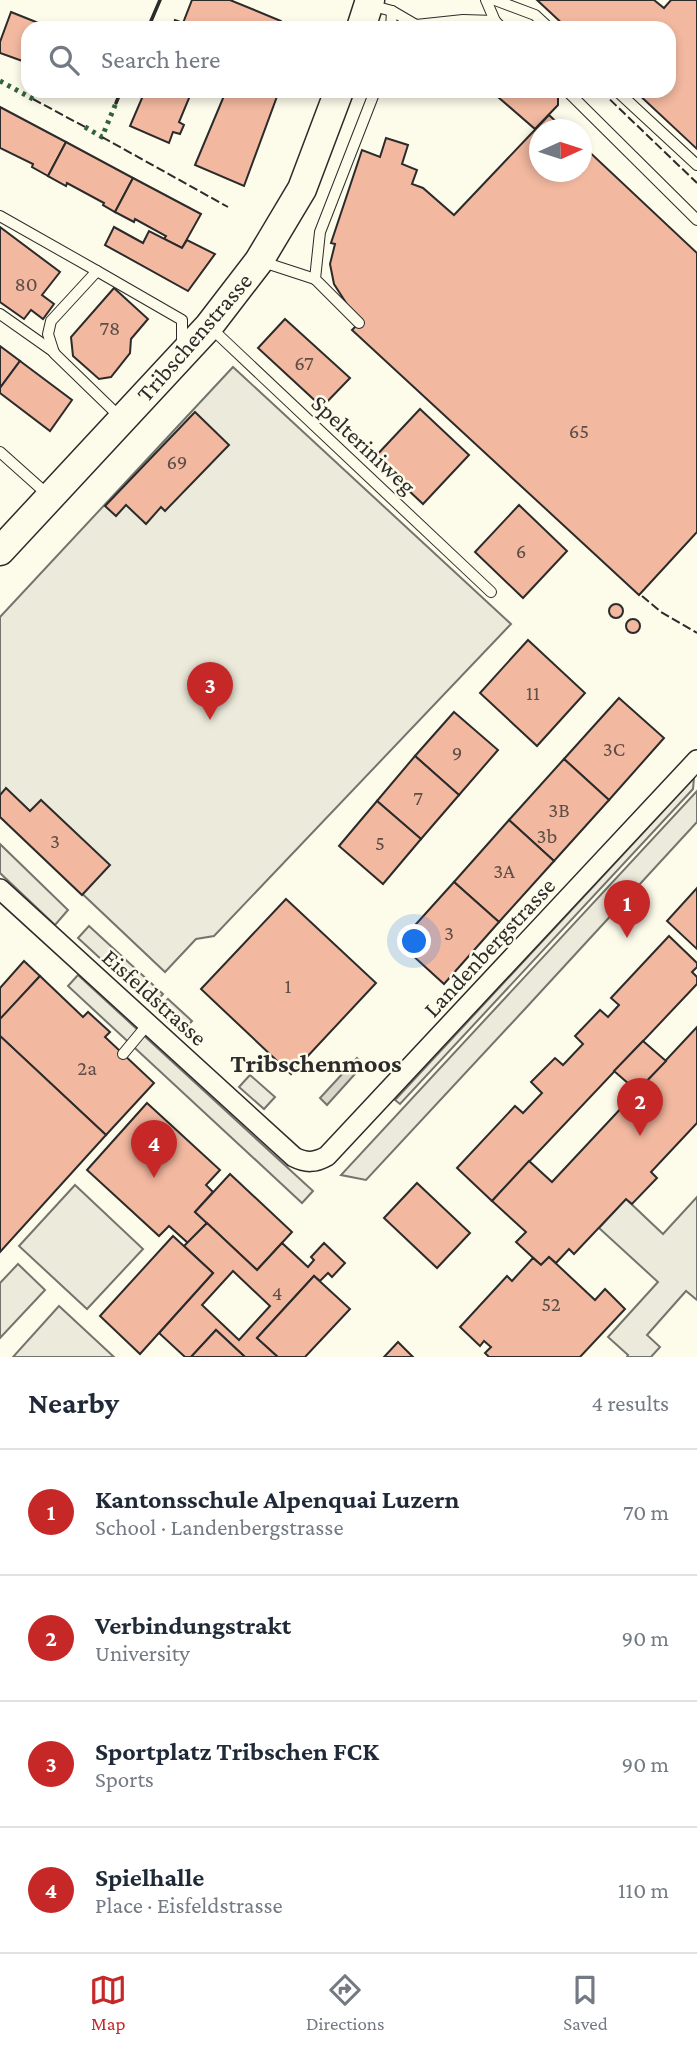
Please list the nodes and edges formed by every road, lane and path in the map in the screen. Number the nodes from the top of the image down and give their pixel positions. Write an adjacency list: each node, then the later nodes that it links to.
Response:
1 (486, 0): 6 (lane)
2 (495, 0): 7 (lane)
3 (370, 9): 4 (lane); 5 (lane)
4 (383, 21)
5 (404, 21)
6 (496, 21)
7 (541, 21)
8 (336, 98): 15 (street, Tribschenstrasse)
9 (372, 98): 17 (lane)
10 (574, 98): 14 (lane)
11 (625, 98): 12 (lane)
12 (697, 165)
13 (0, 216): 16 (lane)
14 (697, 220)
15 (260, 261): 17 (lane); 20 (street, Tribschenstrasse)
16 (97, 271): 21 (lane); 22 (lane)
17 (315, 279): 19 (lane)
18 (0, 314): 21 (lane)
19 (359, 323)
20 (209, 326): 22 (street, Tribschenstrasse); 27 (lane, Spelteriniweg)
21 (54, 353): 23 (lane)
22 (182, 356): 23 (street, Tribschenstrasse)
23 (122, 419): 25 (street, Tribschenstrasse)
24 (0, 452): 25 (lane)
25 (50, 497): 26 (street, Tribschenstrasse)
26 (0, 551)
27 (491, 592)
28 (697, 760): 32 (street, Landenbergstrasse)
29 (0, 888): 30 (street, Eisfeldstrasse)
30 (148, 1024): 31 (lane); 32 (street, Eisfeldstrasse)
31 (123, 1054)
32 (313, 1161)

